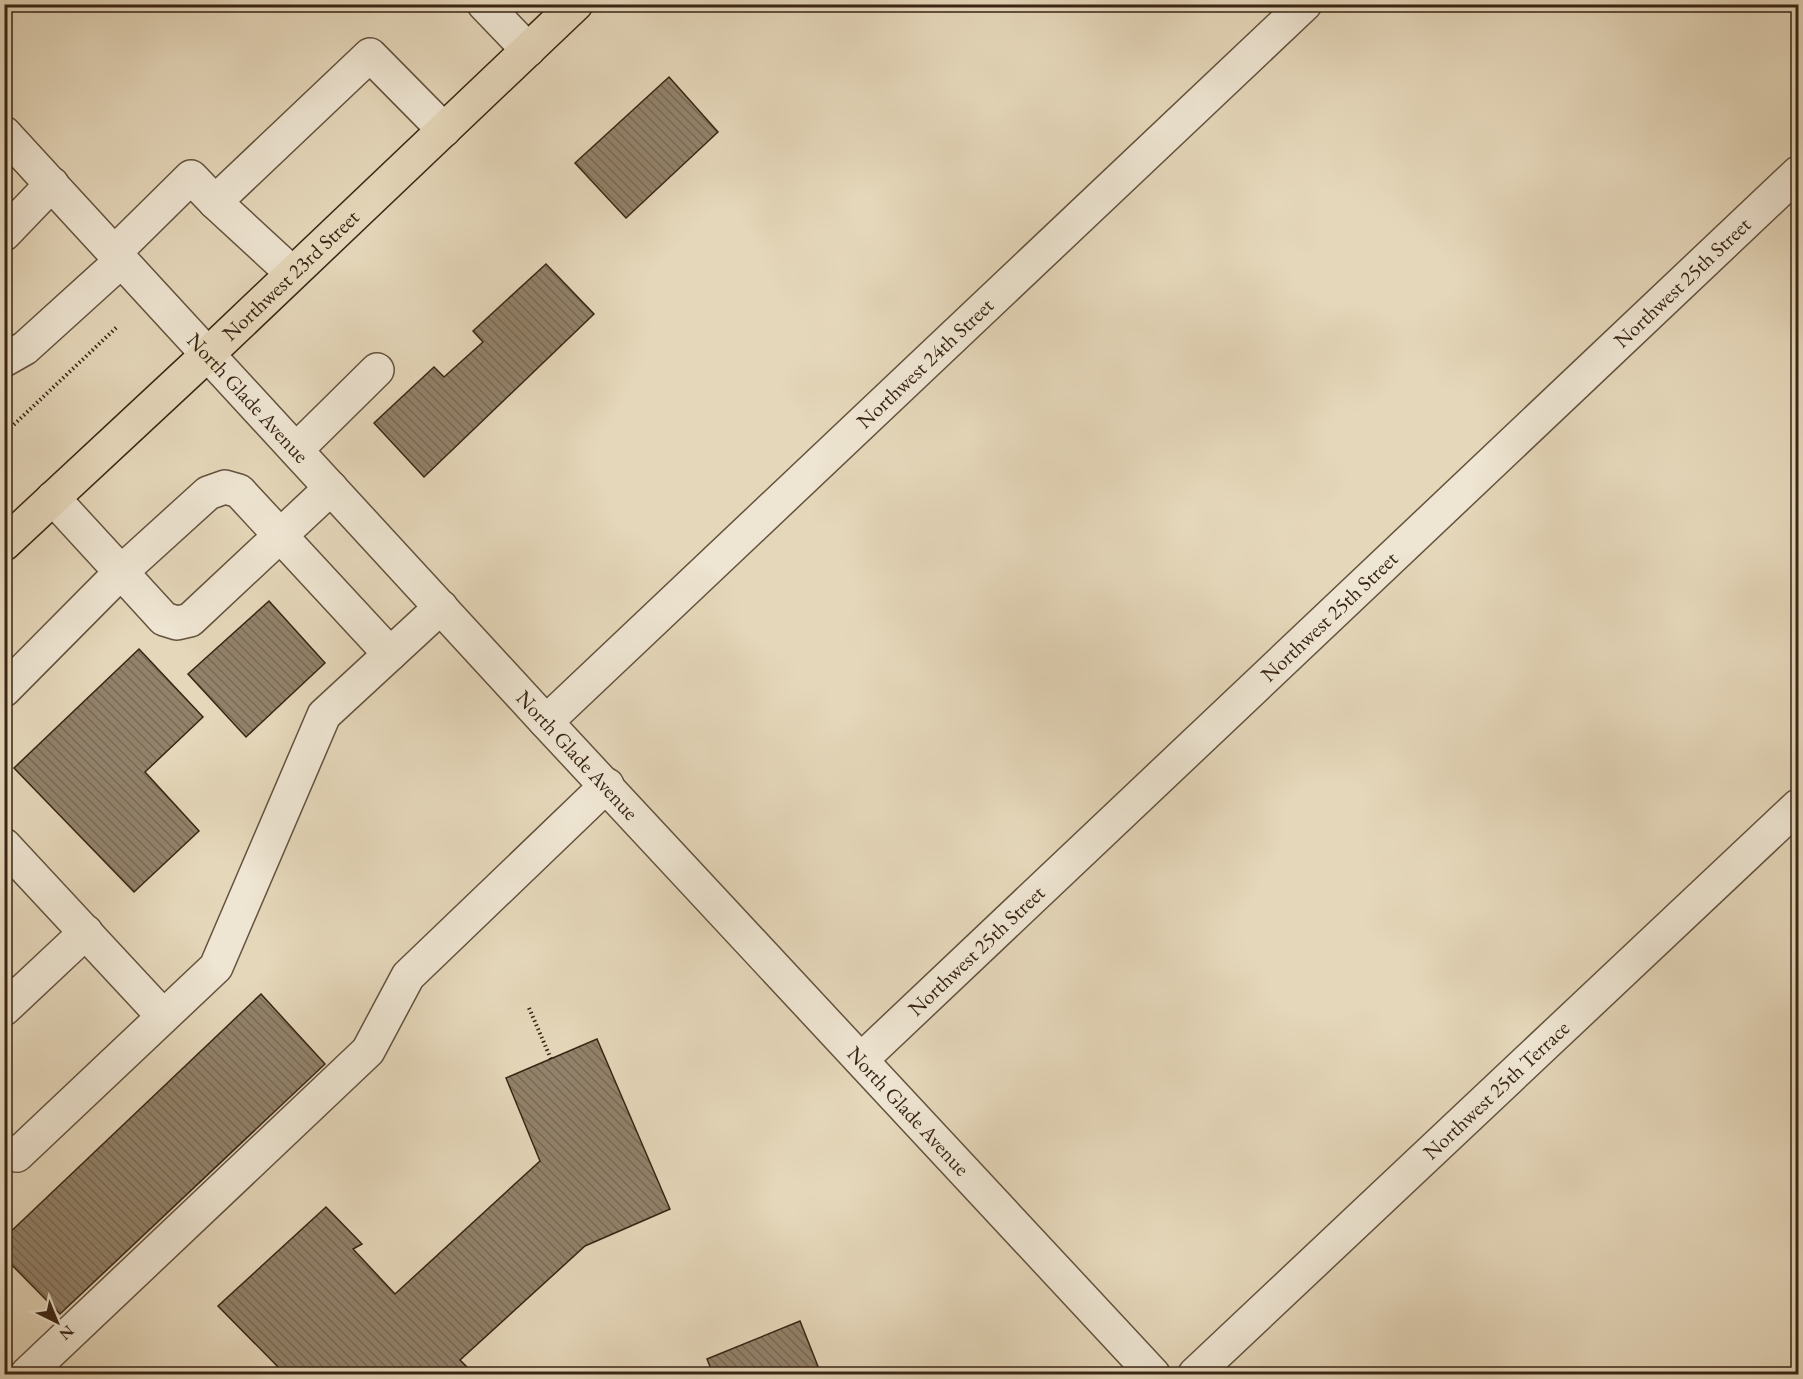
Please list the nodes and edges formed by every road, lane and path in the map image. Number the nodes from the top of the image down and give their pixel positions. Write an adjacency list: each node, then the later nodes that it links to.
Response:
1 (484, 4): 4 (street)
2 (576, 4): 4 (main road, Northwest 23rd Street)
3 (1305, 4): 27 (street, Northwest 24th Street)
4 (528, 50): 5 (main road, Northwest 23rd Street)
5 (444, 130): 9 (street); 12 (main road, Northwest 23rd Street)
6 (4, 133): 8 (street, North Glade Avenue)
7 (1798, 173): 36 (street, Northwest 25th Street)
8 (52, 184): 10 (street); 11 (street, North Glade Avenue)
9 (215, 202): 11 (street); 12 (street)
10 (4, 234)
11 (118, 257): 14 (street, North Glade Avenue); 15 (street)
12 (292, 273): 14 (main road, Northwest 23rd Street)
13 (118, 326): 17 (path)
14 (207, 355): 18 (street, North Glade Avenue); 20 (main road, Northwest 23rd Street)
15 (4, 360)
16 (377, 370): 18 (street)
17 (4, 434)
18 (296, 450): 19 (street, North Glade Avenue)
19 (331, 488): 21 (street); 24 (street, North Glade Avenue)
20 (52, 498): 22 (main road, Northwest 23rd Street); 23 (street)
21 (279, 535): 23 (street); 23 (street); 25 (street)
22 (4, 544)
23 (121, 572): 26 (street)
24 (441, 607): 25 (street); 27 (street, North Glade Avenue)
25 (390, 654): 34 (street)
26 (4, 690)
27 (546, 722): 28 (street, North Glade Avenue)
28 (607, 786): 36 (street, North Glade Avenue); 38 (street)
29 (1798, 806): 40 (street, Northwest 25th Terrace)
30 (8, 856): 31 (street)
31 (86, 932): 33 (street); 34 (street)
32 (529, 1008): 35 (path)
33 (4, 1010)
34 (163, 1016): 37 (street)
35 (550, 1059)
36 (861, 1060): 39 (street, North Glade Avenue)
37 (4, 1150)
38 (27, 1374)
39 (1153, 1374)
40 (1196, 1374)

